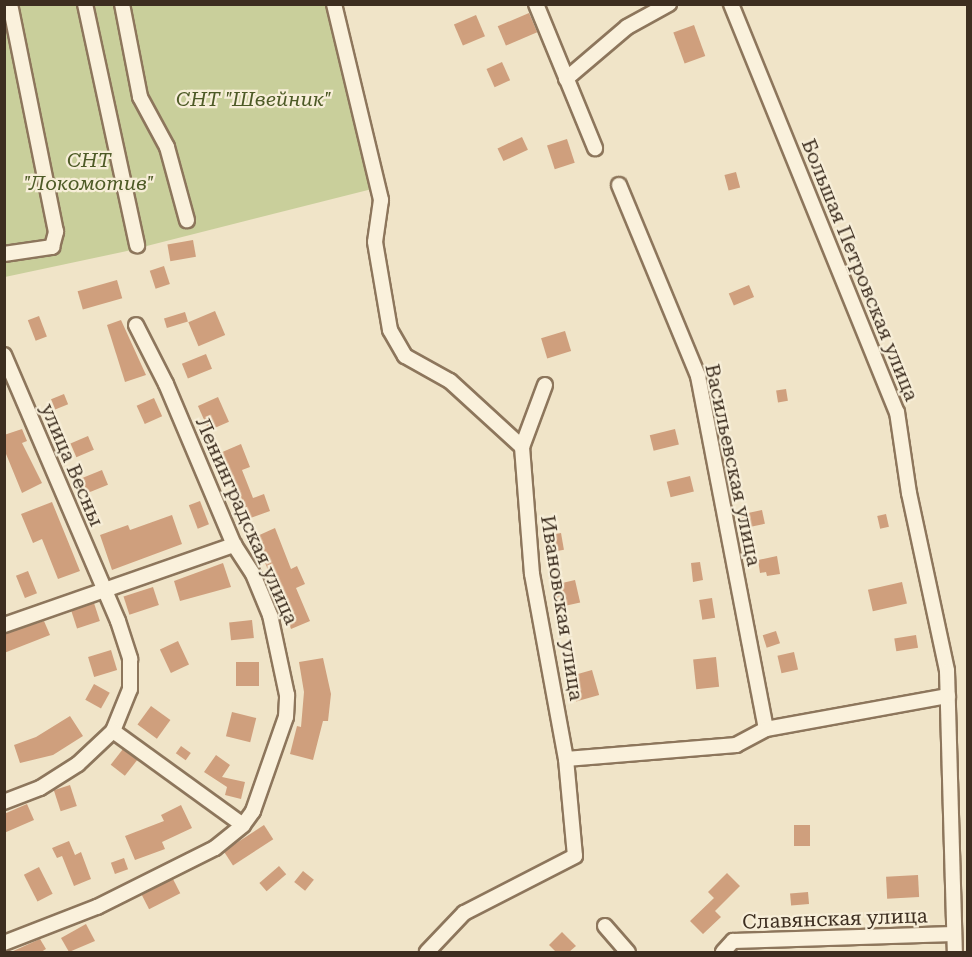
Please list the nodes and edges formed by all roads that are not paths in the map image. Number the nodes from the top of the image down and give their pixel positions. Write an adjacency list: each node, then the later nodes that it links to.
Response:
1 (10, 4): 13 (street)
2 (85, 4): 12 (street)
3 (122, 4): 11 (street)
4 (334, 4): 17 (street)
5 (536, 4): 8 (street)
6 (669, 4): 8 (street)
7 (731, 4): 21 (street, Большая Петровская улица)
8 (566, 80): 9 (street)
9 (595, 148)
10 (618, 185): 22 (street, Васильевская улица)
11 (187, 220)
12 (137, 245)
13 (4, 254)
14 (136, 325): 18 (street, Ленинградская улица)
15 (4, 355): 19 (street, улица Весны)
16 (545, 385): 17 (street)
17 (522, 447): 24 (street, Ивановская улица)
18 (234, 545): 19 (street); 26 (street, Ленинградская улица)
19 (103, 591): 20 (street); 23 (street, улица Весны)
20 (4, 625)
21 (948, 696): 22 (street); 28 (street, Большая Петровская улица)
22 (766, 729): 24 (street)
23 (114, 731): 25 (street); 26 (street)
24 (566, 759): 30 (street, Ивановская улица)
25 (4, 802)
26 (243, 825): 29 (street, Ленинградская улица)
27 (605, 926): 31 (street)
28 (954, 934): 32 (street, Славянская улица); 33 (street, Большая Петровская улица)
29 (4, 943)
30 (427, 952)
31 (628, 952)
32 (723, 952)
33 (955, 952)

